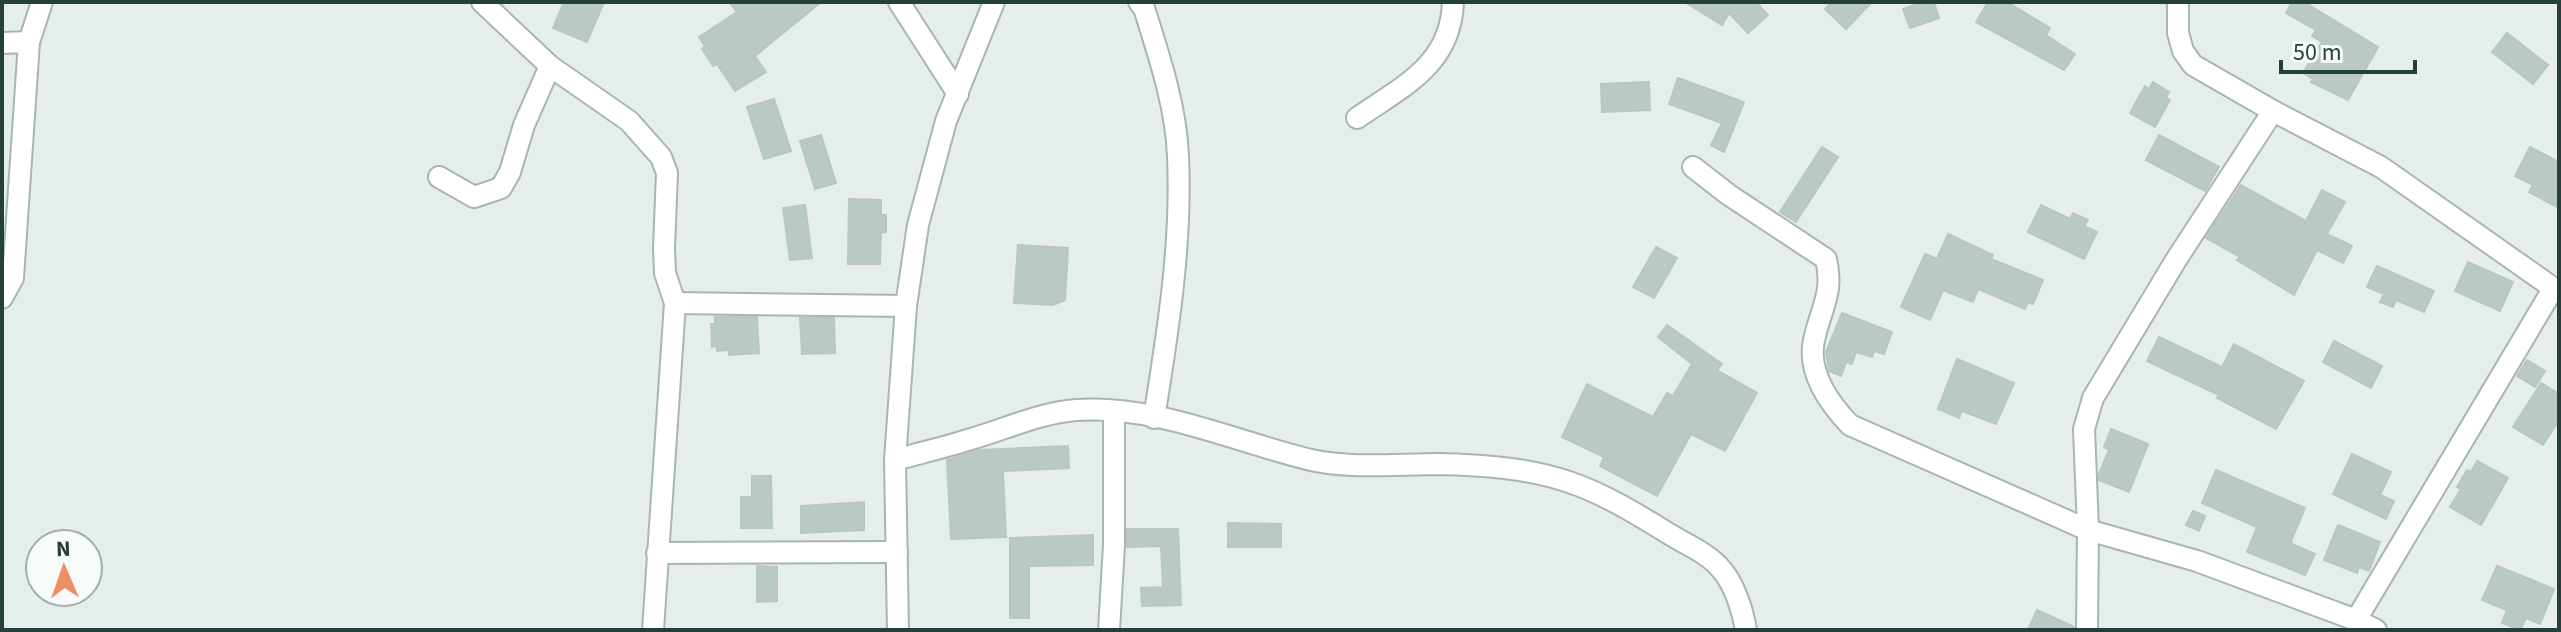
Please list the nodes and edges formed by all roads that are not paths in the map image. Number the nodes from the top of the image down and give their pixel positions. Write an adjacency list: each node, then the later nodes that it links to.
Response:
1 (42, 2): 8 (street)
2 (482, 2): 10 (street)
3 (899, 2): 11 (street)
4 (994, 2): 11 (street)
5 (1139, 2): 20 (street)
6 (1453, 2): 13 (street)
7 (2178, 2): 12 (street)
8 (29, 42): 9 (street); 16 (street)
9 (2, 43)
10 (550, 66): 15 (street); 17 (street)
11 (958, 94): 18 (street)
12 (2273, 111): 22 (street); 25 (street)
13 (1357, 118)
14 (1693, 167): 22 (street)
15 (439, 177)
16 (2, 298)
17 (675, 303): 18 (street); 24 (street)
18 (906, 306): 21 (street)
19 (1114, 411): 20 (street); 21 (street); 28 (street)
20 (1154, 418): 29 (street)
21 (895, 460): 23 (street)
22 (2088, 530): 25 (street); 30 (street)
23 (897, 552): 24 (street); 27 (street)
24 (657, 553): 26 (street)
25 (2356, 620): 31 (street)
26 (653, 630)
27 (898, 630)
28 (1109, 630)
29 (1746, 630)
30 (2087, 630)
31 (2376, 630)

